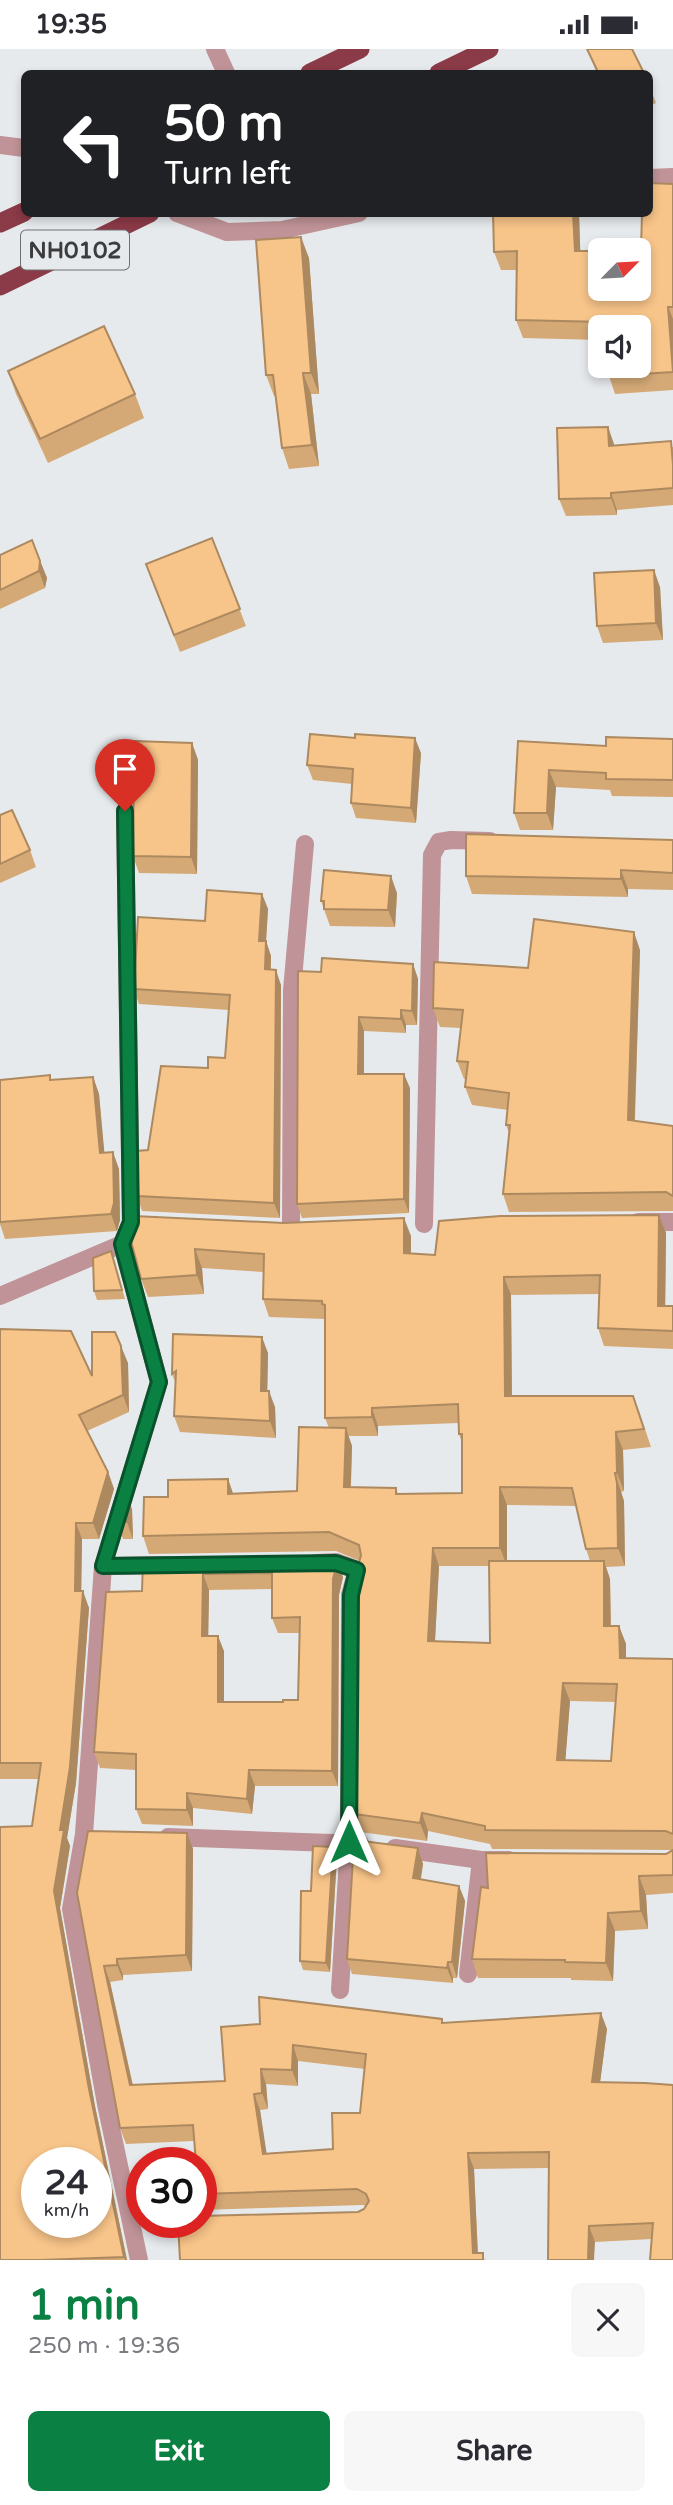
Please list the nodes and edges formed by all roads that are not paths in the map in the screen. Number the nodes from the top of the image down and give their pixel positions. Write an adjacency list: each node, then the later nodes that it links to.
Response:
1 (215, 49): 4 (street)
2 (360, 49): 5 (highway)
3 (489, 49): 6 (highway)
4 (225, 70)
5 (316, 70)
6 (445, 70)
7 (0, 145): 8 (street)
8 (21, 148)
9 (673, 177): 10 (street)
10 (653, 179)
11 (21, 213): 15 (highway, NH0102)
12 (142, 217): 16 (highway, NH0102)
13 (188, 217): 14 (street)
14 (341, 217)
15 (0, 223)
16 (0, 286)
17 (125, 811): 24 (street)
18 (506, 841): 22 (street)
19 (305, 844): 23 (street)
20 (618, 1222): 21 (street)
21 (673, 1222)
22 (425, 1224)
23 (291, 1229)
24 (122, 1244): 25 (street); 28 (street)
25 (0, 1296)
26 (295, 1563): 30 (street)
27 (185, 1565): 28 (street)
28 (103, 1566): 35 (street)
29 (153, 1836): 30 (street)
30 (349, 1842): 31 (street); 34 (street)
31 (481, 1860): 32 (street); 33 (street)
32 (522, 1860)
33 (468, 1974)
34 (340, 1990)
35 (126, 2181)
36 (138, 2238): 37 (street)
37 (139, 2260)

